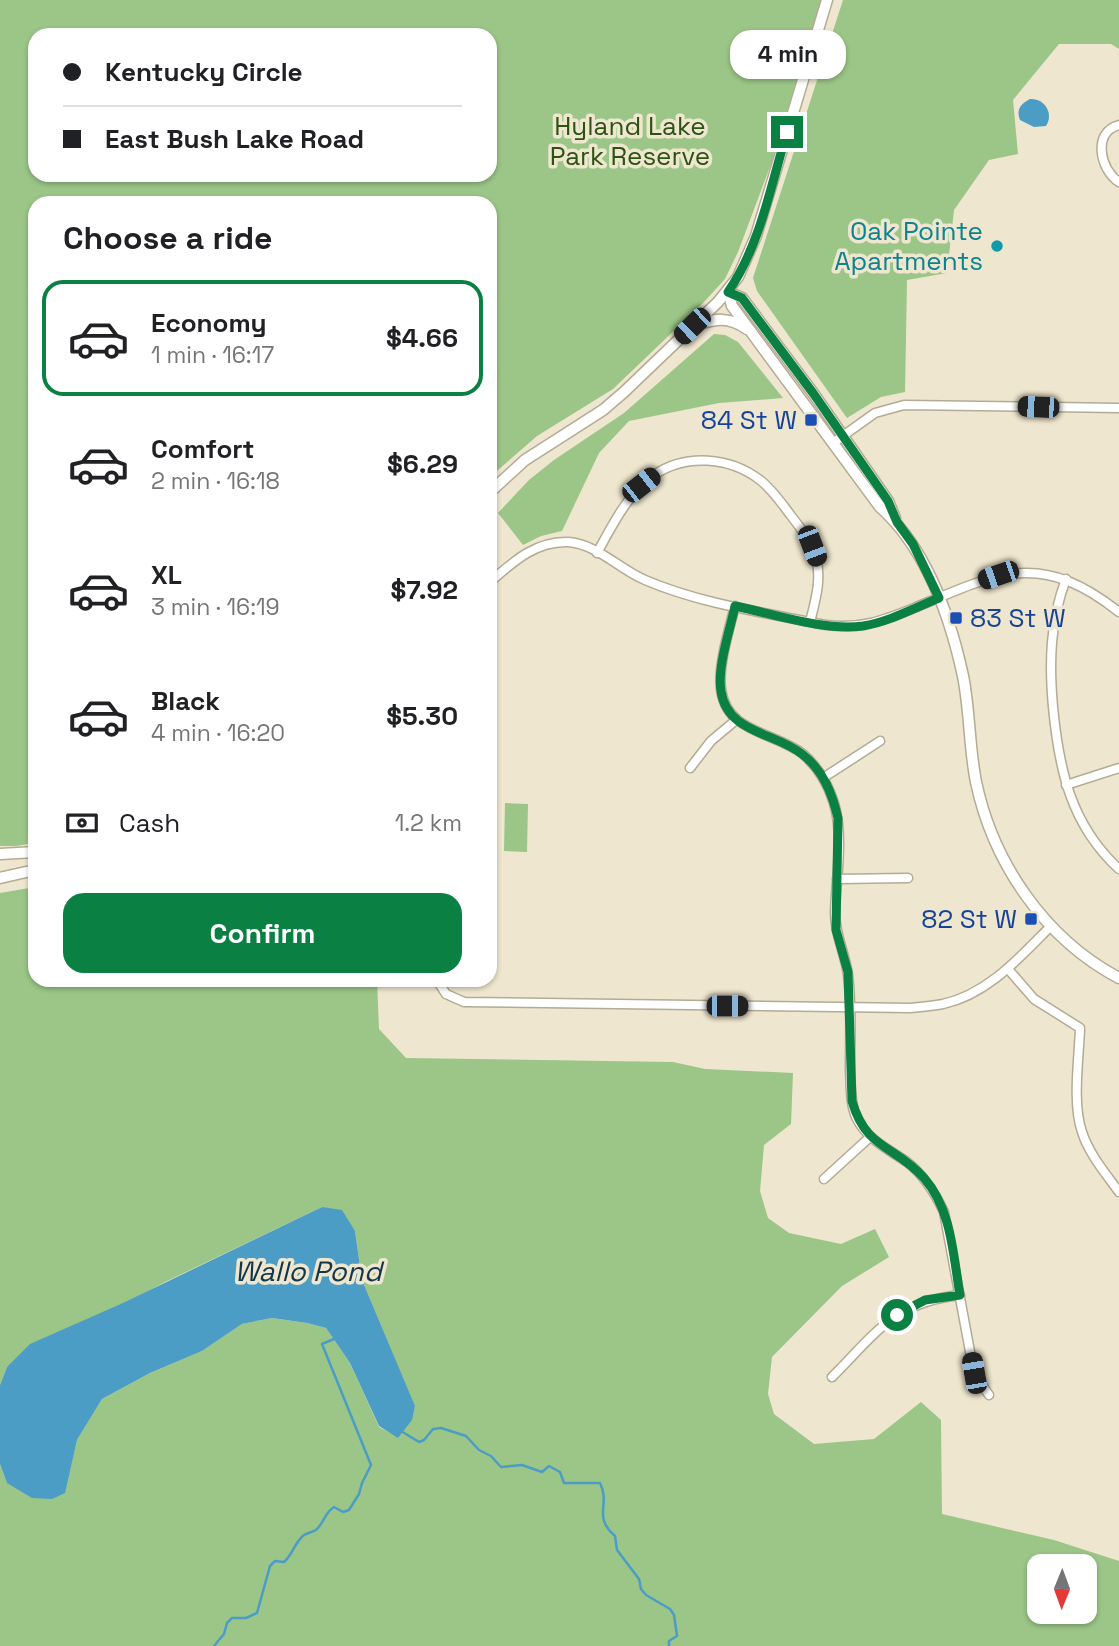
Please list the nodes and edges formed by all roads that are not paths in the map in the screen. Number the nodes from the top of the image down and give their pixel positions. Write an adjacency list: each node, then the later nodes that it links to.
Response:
1 (827, 0): 4 (street)
2 (1119, 125): 3 (street)
3 (1119, 182)
4 (728, 292): 5 (street); 6 (street); 8 (street)
5 (692, 326): 6 (street); 10 (street)
6 (751, 332): 9 (street)
7 (1119, 408): 8 (street)
8 (843, 435): 9 (street); 11 (street)
9 (833, 443): 11 (street)
10 (497, 486)
11 (897, 522): 15 (street)
12 (597, 553): 13 (street); 16 (street); 18 (street)
13 (497, 576)
14 (1066, 579): 15 (street); 17 (street); 24 (street)
15 (939, 598): 18 (street); 32 (street)
16 (735, 606): 18 (street); 19 (street)
17 (1119, 612)
18 (810, 622)
19 (736, 720): 21 (street); 23 (street)
20 (880, 741): 23 (street)
21 (690, 768)
22 (1119, 768): 24 (street)
23 (824, 778): 31 (street)
24 (1066, 785): 27 (street)
25 (28, 852): 26 (street)
26 (0, 854)
27 (1119, 869)
28 (28, 872): 29 (street)
29 (0, 878)
30 (908, 878): 31 (street)
31 (837, 879): 36 (street)
32 (1051, 926): 33 (street); 34 (street)
33 (1008, 969): 36 (street); 39 (street)
34 (1119, 978)
35 (441, 987): 36 (street)
36 (849, 1008): 37 (street)
37 (870, 1137): 38 (street); 40 (street)
38 (824, 1180)
39 (1119, 1192)
40 (960, 1295): 41 (street); 42 (street)
41 (832, 1377)
42 (989, 1395)

